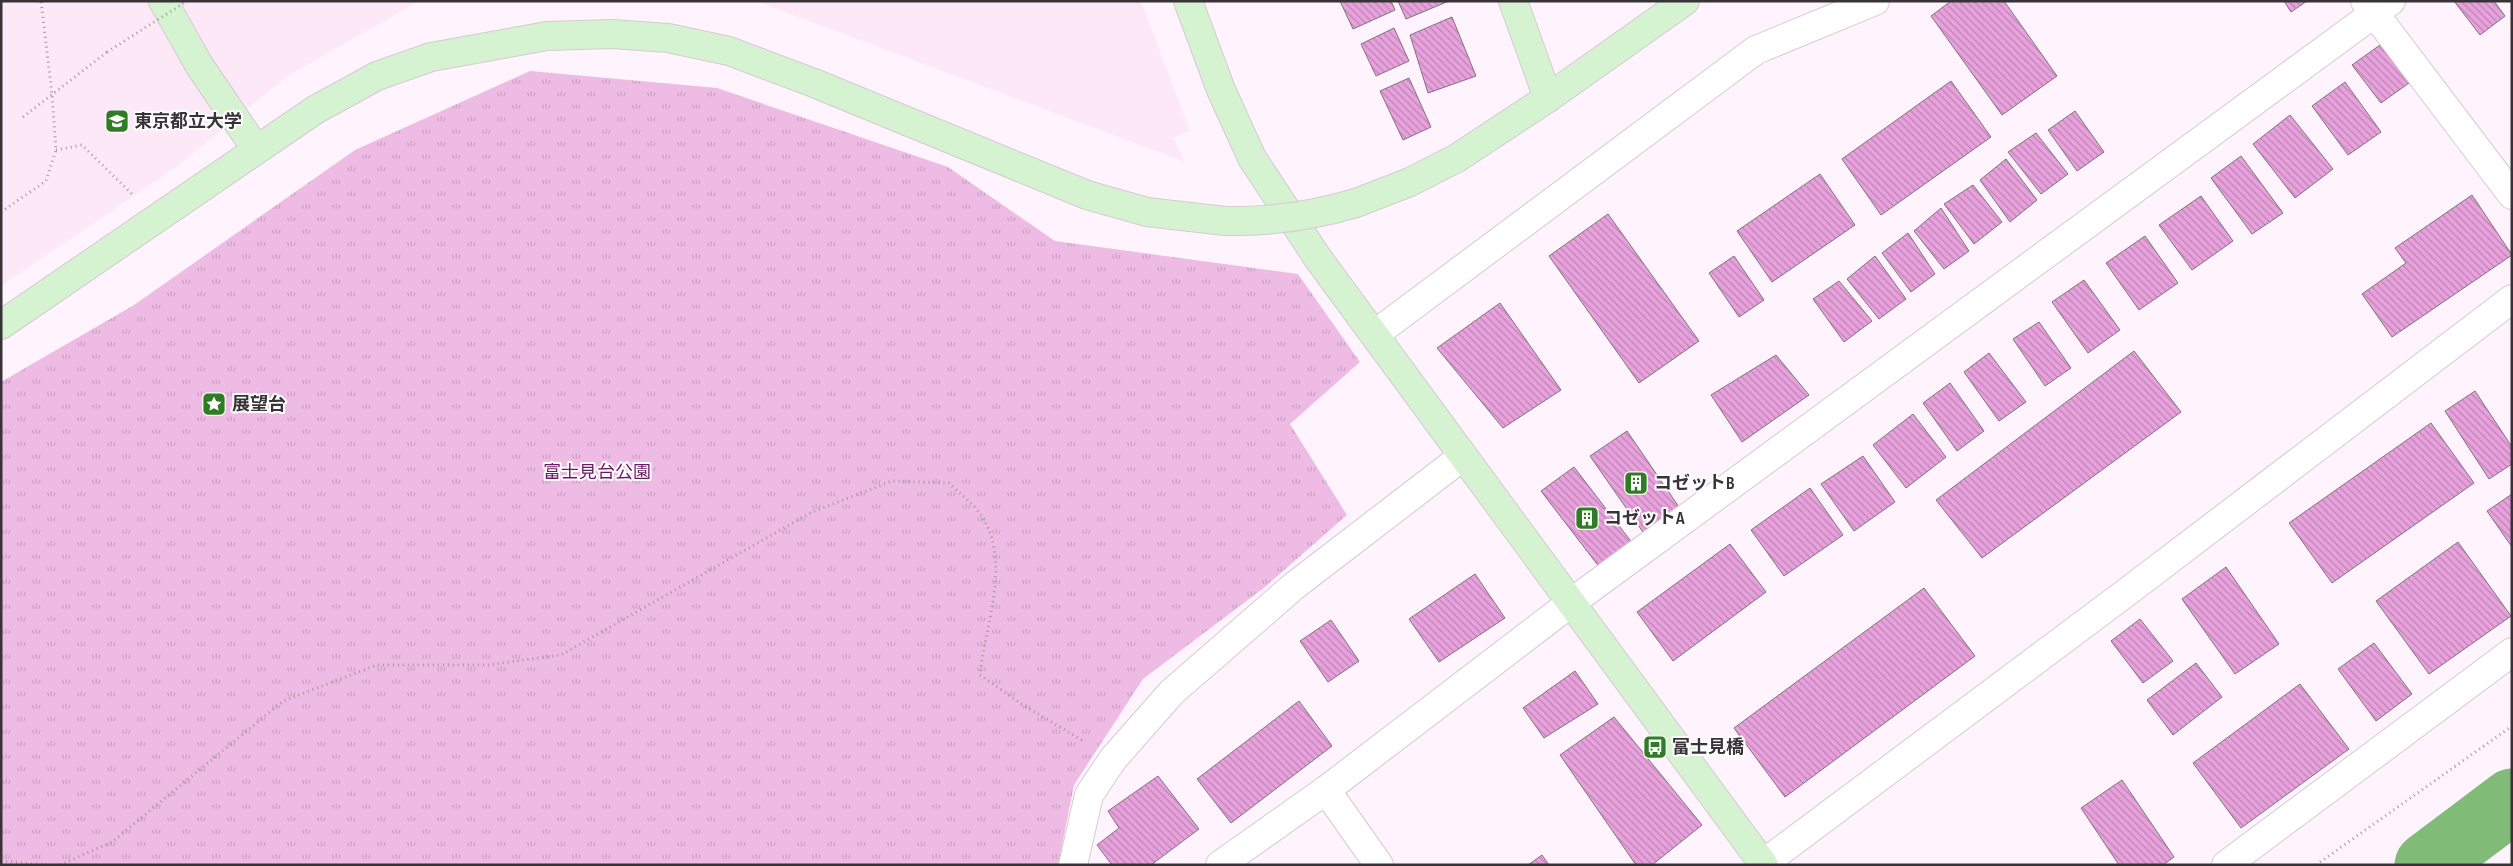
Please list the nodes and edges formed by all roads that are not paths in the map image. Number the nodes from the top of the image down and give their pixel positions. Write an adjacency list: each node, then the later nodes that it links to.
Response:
1 (163, 1): 8 (street)
2 (1188, 1): 12 (street)
3 (1513, 1): 7 (street)
4 (1685, 1): 7 (street)
5 (1875, 1): 12 (street)
6 (2376, 5): 9 (street); 14 (street)
7 (1548, 98): 8 (street, bridge)
8 (256, 149): 11 (street)
9 (2512, 195)
10 (2512, 300): 17 (street)
11 (1, 325)
12 (1375, 334): 13 (street)
13 (1462, 456): 14 (street); 18 (street)
14 (1572, 602): 16 (street); 17 (street)
15 (2512, 652): 21 (street)
16 (1326, 790): 19 (street); 20 (street)
17 (1764, 864)
18 (1073, 865)
19 (1220, 865)
20 (1379, 865)
21 (2226, 865)

